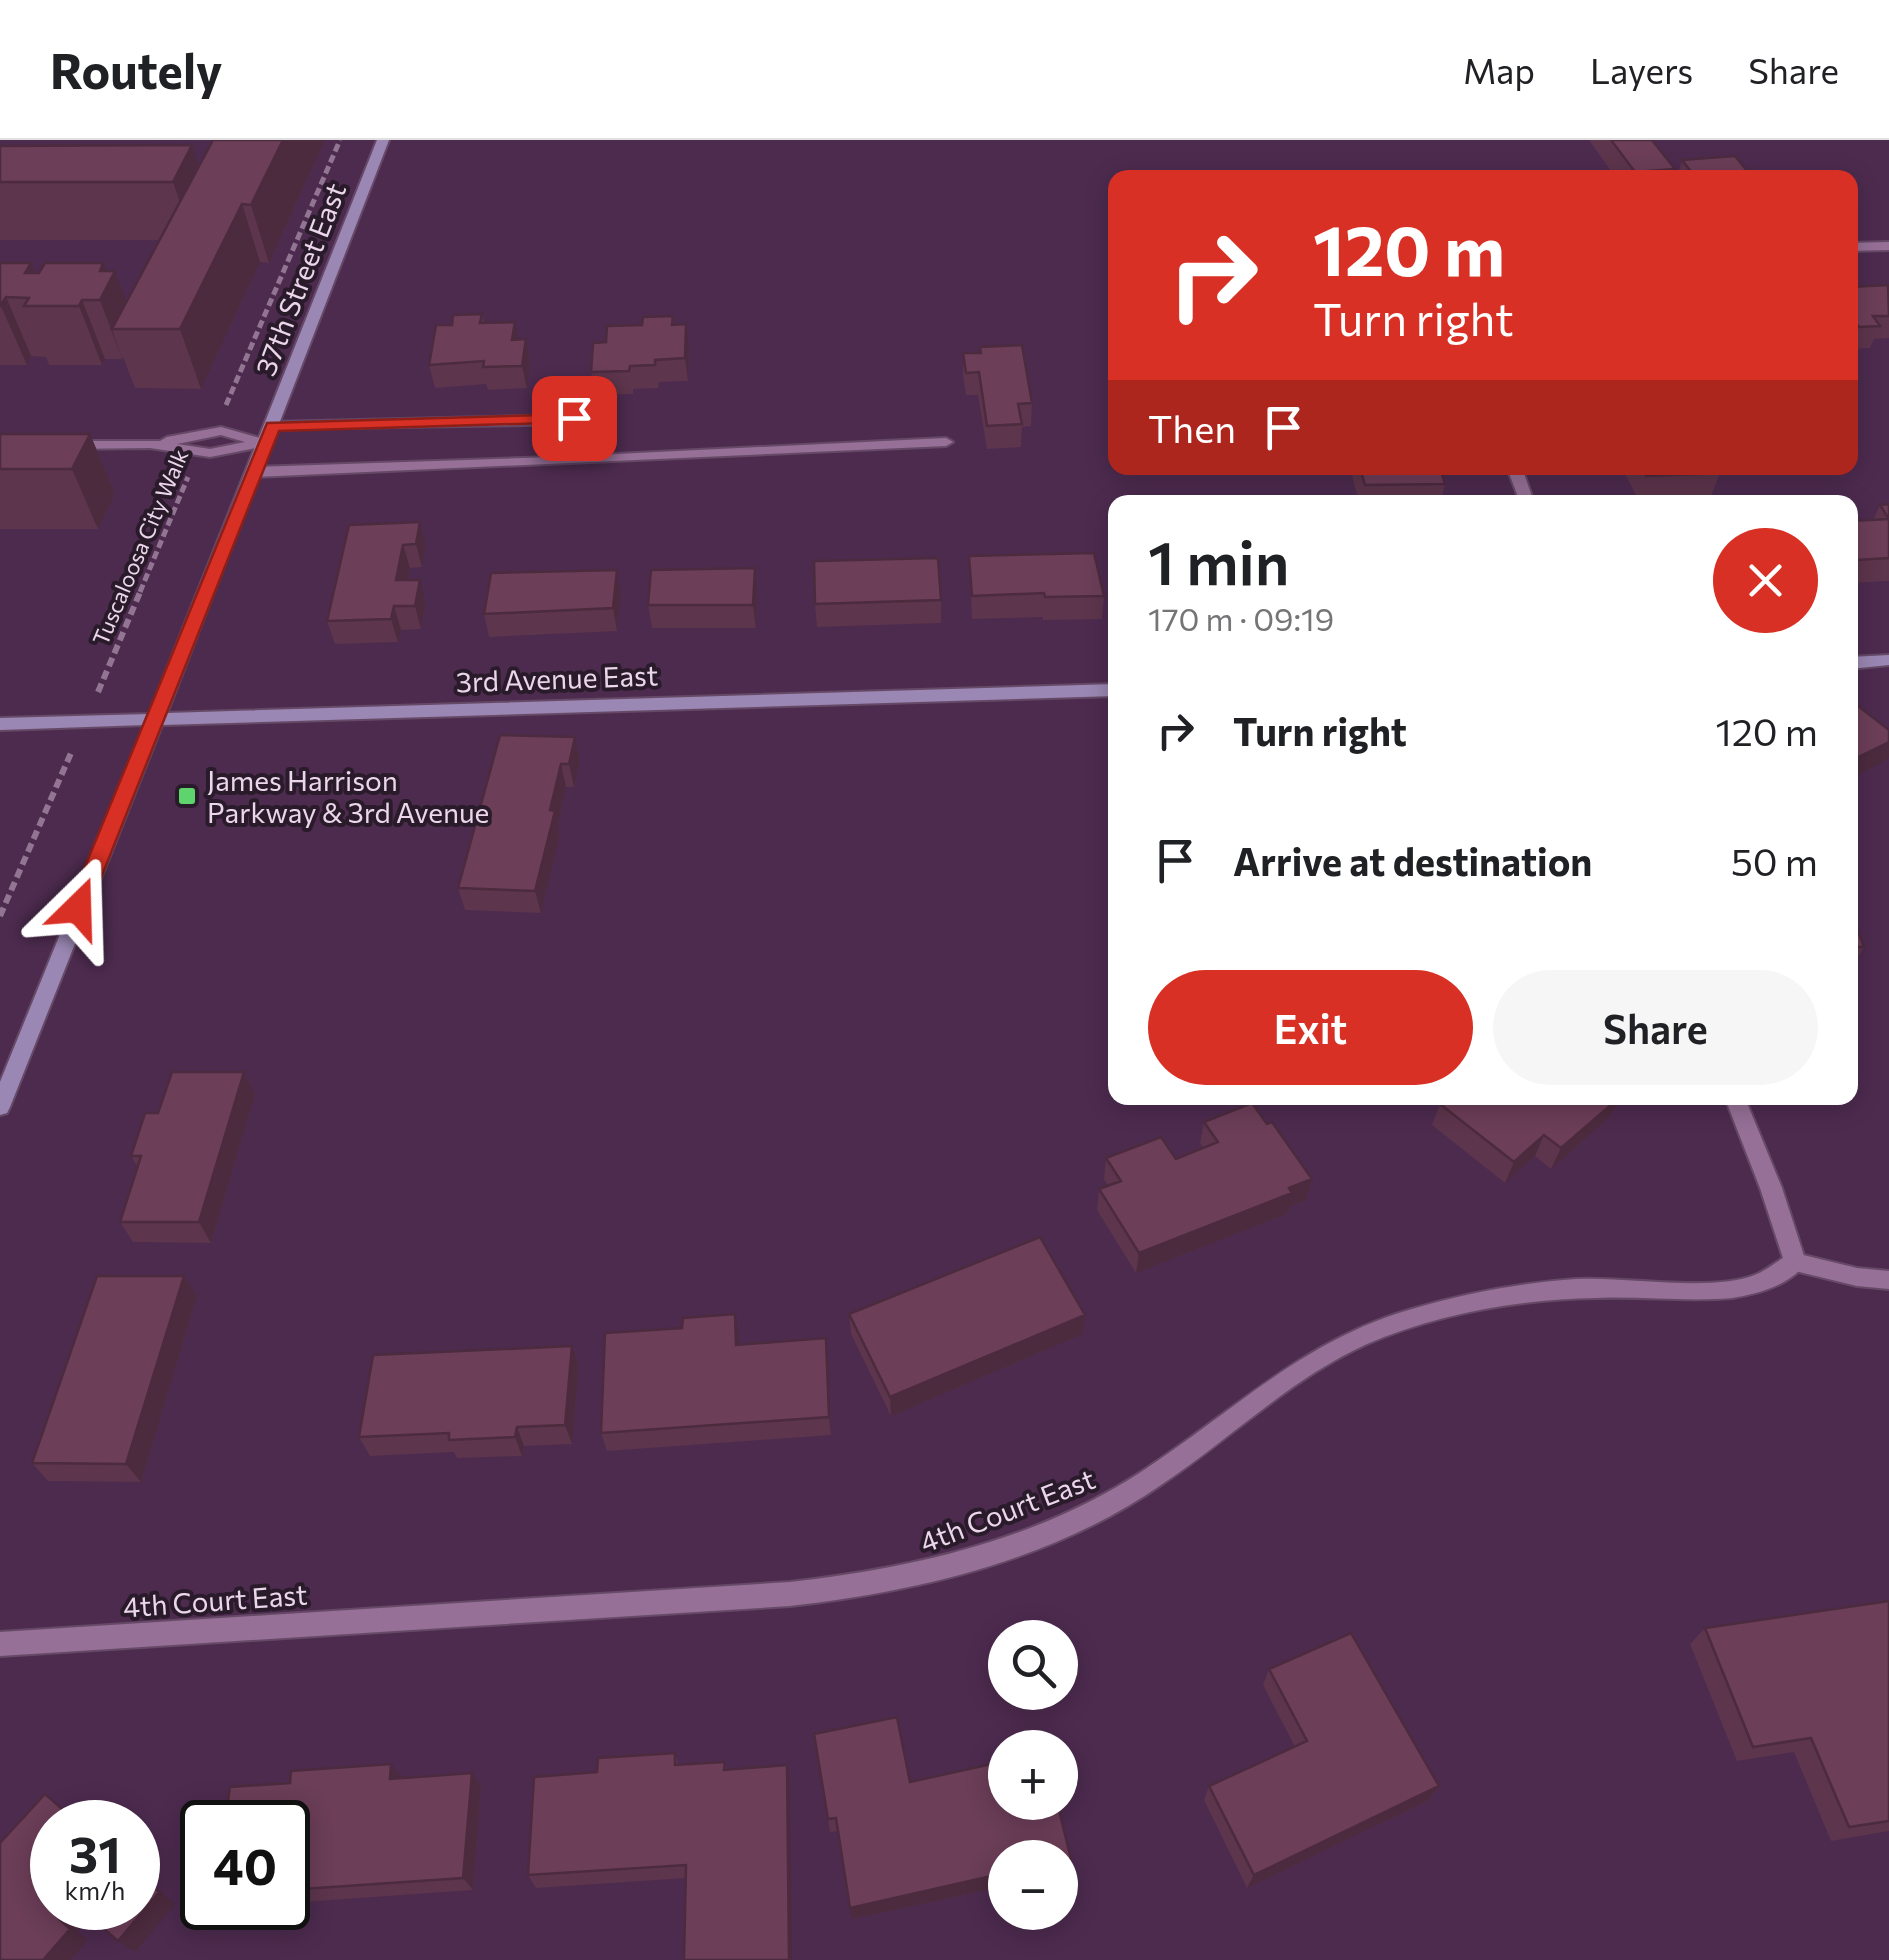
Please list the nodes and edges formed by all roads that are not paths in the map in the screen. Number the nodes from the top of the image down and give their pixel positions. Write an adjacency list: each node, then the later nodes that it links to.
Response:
1 (383, 140): 4 (street, 37th Street East)
2 (1889, 246): 3 (street)
3 (1858, 247)
4 (270, 434): 6 (street); 6 (street); 8 (street); 9 (street, 37th Street East)
5 (946, 442): 8 (street)
6 (150, 444): 7 (street)
7 (56, 446)
8 (586, 460): 9 (street)
9 (254, 472): 13 (street, 37th Street East)
10 (1889, 660): 11 (street)
11 (1858, 662)
12 (1108, 690): 13 (street, 3rd Avenue East)
13 (154, 716): 14 (street, 3rd Avenue East); 16 (street, 37th Street East)
14 (0, 724)
15 (1739, 1105): 17 (street)
16 (0, 1106)
17 (1795, 1262): 18 (street); 19 (street, 4th Court East)
18 (1889, 1280)
19 (0, 1644)

